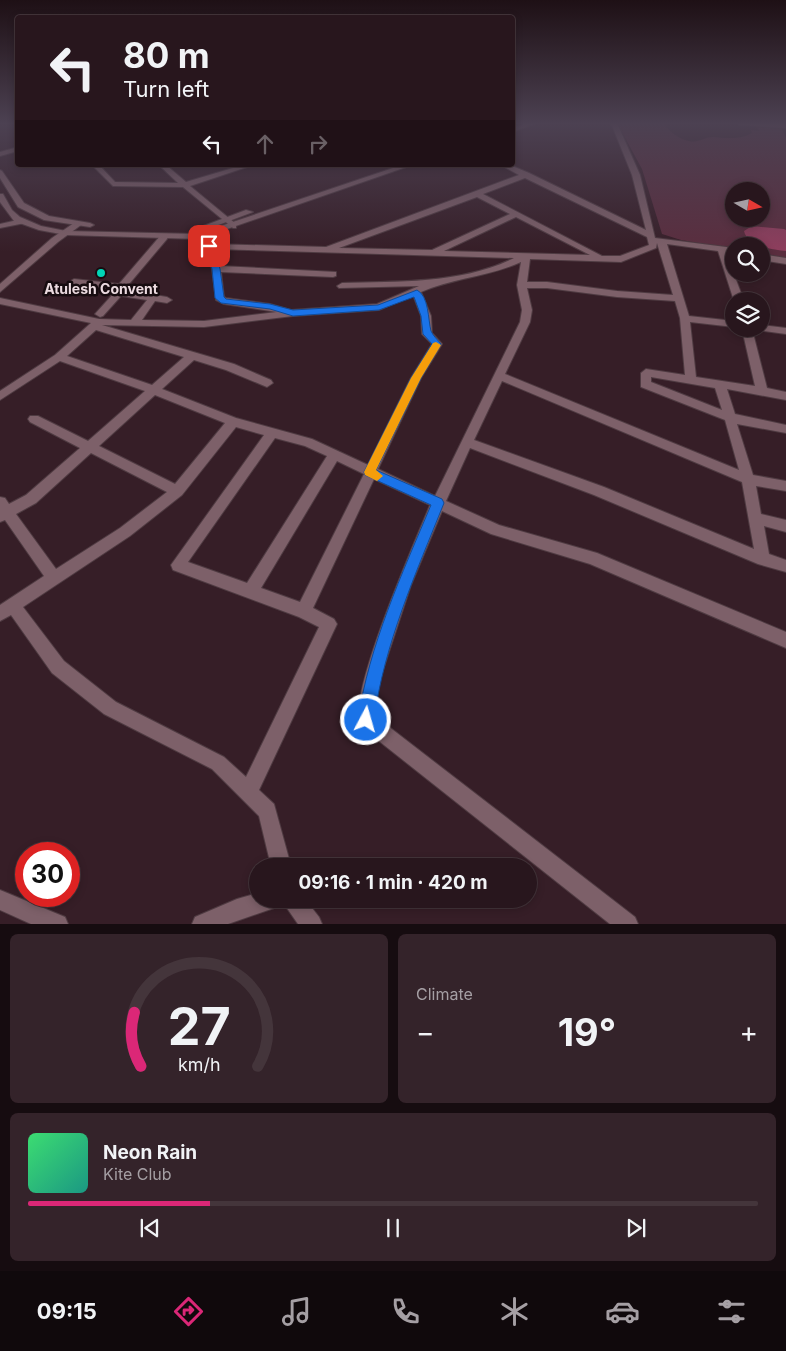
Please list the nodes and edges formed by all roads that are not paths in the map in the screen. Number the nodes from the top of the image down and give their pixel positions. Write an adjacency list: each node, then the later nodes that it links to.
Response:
1 (632, 166): 22 (street)
2 (97, 167): 10 (street)
3 (164, 167): 10 (street)
4 (234, 167): 10 (street)
5 (385, 167): 14 (street)
6 (403, 167): 18 (street)
7 (508, 167): 9 (street)
8 (0, 172): 16 (street)
9 (526, 175): 11 (street); 22 (street)
10 (185, 185): 14 (street)
11 (477, 194): 13 (street); 26 (street)
12 (0, 196): 15 (street)
13 (516, 214): 28 (street); 31 (street)
14 (227, 219): 18 (street); 20 (street)
15 (22, 221): 17 (street); 19 (street)
16 (77, 225): 19 (street); 20 (street)
17 (0, 226)
18 (233, 226): 20 (street)
19 (66, 233): 21 (street); 39 (street)
20 (197, 234): 21 (street); 24 (street)
21 (164, 236): 40 (street)
22 (651, 238): 23 (street); 31 (street)
23 (662, 242): 25 (street); 44 (street)
24 (209, 246): 26 (street); 33 (street)
25 (721, 249): 27 (street); 41 (street)
26 (324, 250): 28 (street)
27 (725, 250)
28 (431, 253): 29 (street)
29 (526, 256): 31 (street); 36 (street); 37 (street)
30 (770, 258): 32 (street)
31 (602, 259)
32 (785, 262)
33 (216, 269): 34 (street); 47 (street)
34 (333, 274)
35 (74, 282): 40 (street)
36 (434, 283): 38 (street); 42 (street)
37 (522, 284): 44 (street); 57 (street)
38 (342, 286)
39 (0, 289)
40 (120, 290): 43 (street); 49 (street)
41 (735, 292)
42 (417, 293): 47 (street); 73 (street)
43 (152, 298): 45 (street); 50 (street)
44 (680, 298): 48 (street)
45 (167, 300)
46 (0, 302): 49 (street)
47 (293, 313): 50 (street)
48 (686, 318): 51 (street); 58 (street)
49 (98, 321): 50 (street); 55 (street); 56 (street)
50 (134, 323)
51 (725, 323)
52 (770, 329): 53 (street)
53 (786, 332)
54 (750, 337): 62 (street)
55 (192, 356): 59 (street); 61 (street)
56 (59, 357): 61 (street); 63 (street)
57 (499, 376): 70 (street); 74 (street)
58 (691, 380): 60 (street); 65 (street)
59 (267, 383)
60 (720, 385): 62 (street); 65 (street)
61 (155, 390): 67 (street); 71 (street)
62 (762, 392): 64 (street)
63 (0, 396)
64 (786, 396)
65 (731, 418): 68 (street); 74 (street)
66 (34, 420): 71 (street)
67 (233, 422): 69 (street); 76 (street)
68 (786, 429)
69 (272, 433): 72 (street); 84 (street)
70 (467, 442): 77 (street); 81 (street)
71 (88, 448): 76 (street); 78 (street)
72 (335, 454): 73 (street); 84 (street)
73 (369, 472): 77 (street); 86 (street)
74 (748, 480): 75 (street); 79 (street)
75 (786, 486)
76 (177, 491): 83 (street)
77 (438, 503): 87 (street); 96 (street)
78 (3, 510): 83 (street)
79 (755, 518): 80 (street); 81 (street)
80 (786, 526)
81 (763, 559): 82 (street)
82 (786, 566)
83 (54, 578): 85 (street)
84 (250, 592): 86 (street)
85 (6, 609): 88 (street)
86 (304, 611): 88 (street)
87 (786, 640)
88 (248, 792): 89 (street)
89 (279, 858)
90 (0, 900): 93 (street)
91 (249, 906): 94 (street)
92 (299, 908): 95 (street)
93 (58, 924)
94 (202, 924)
95 (312, 924)
96 (628, 924)

